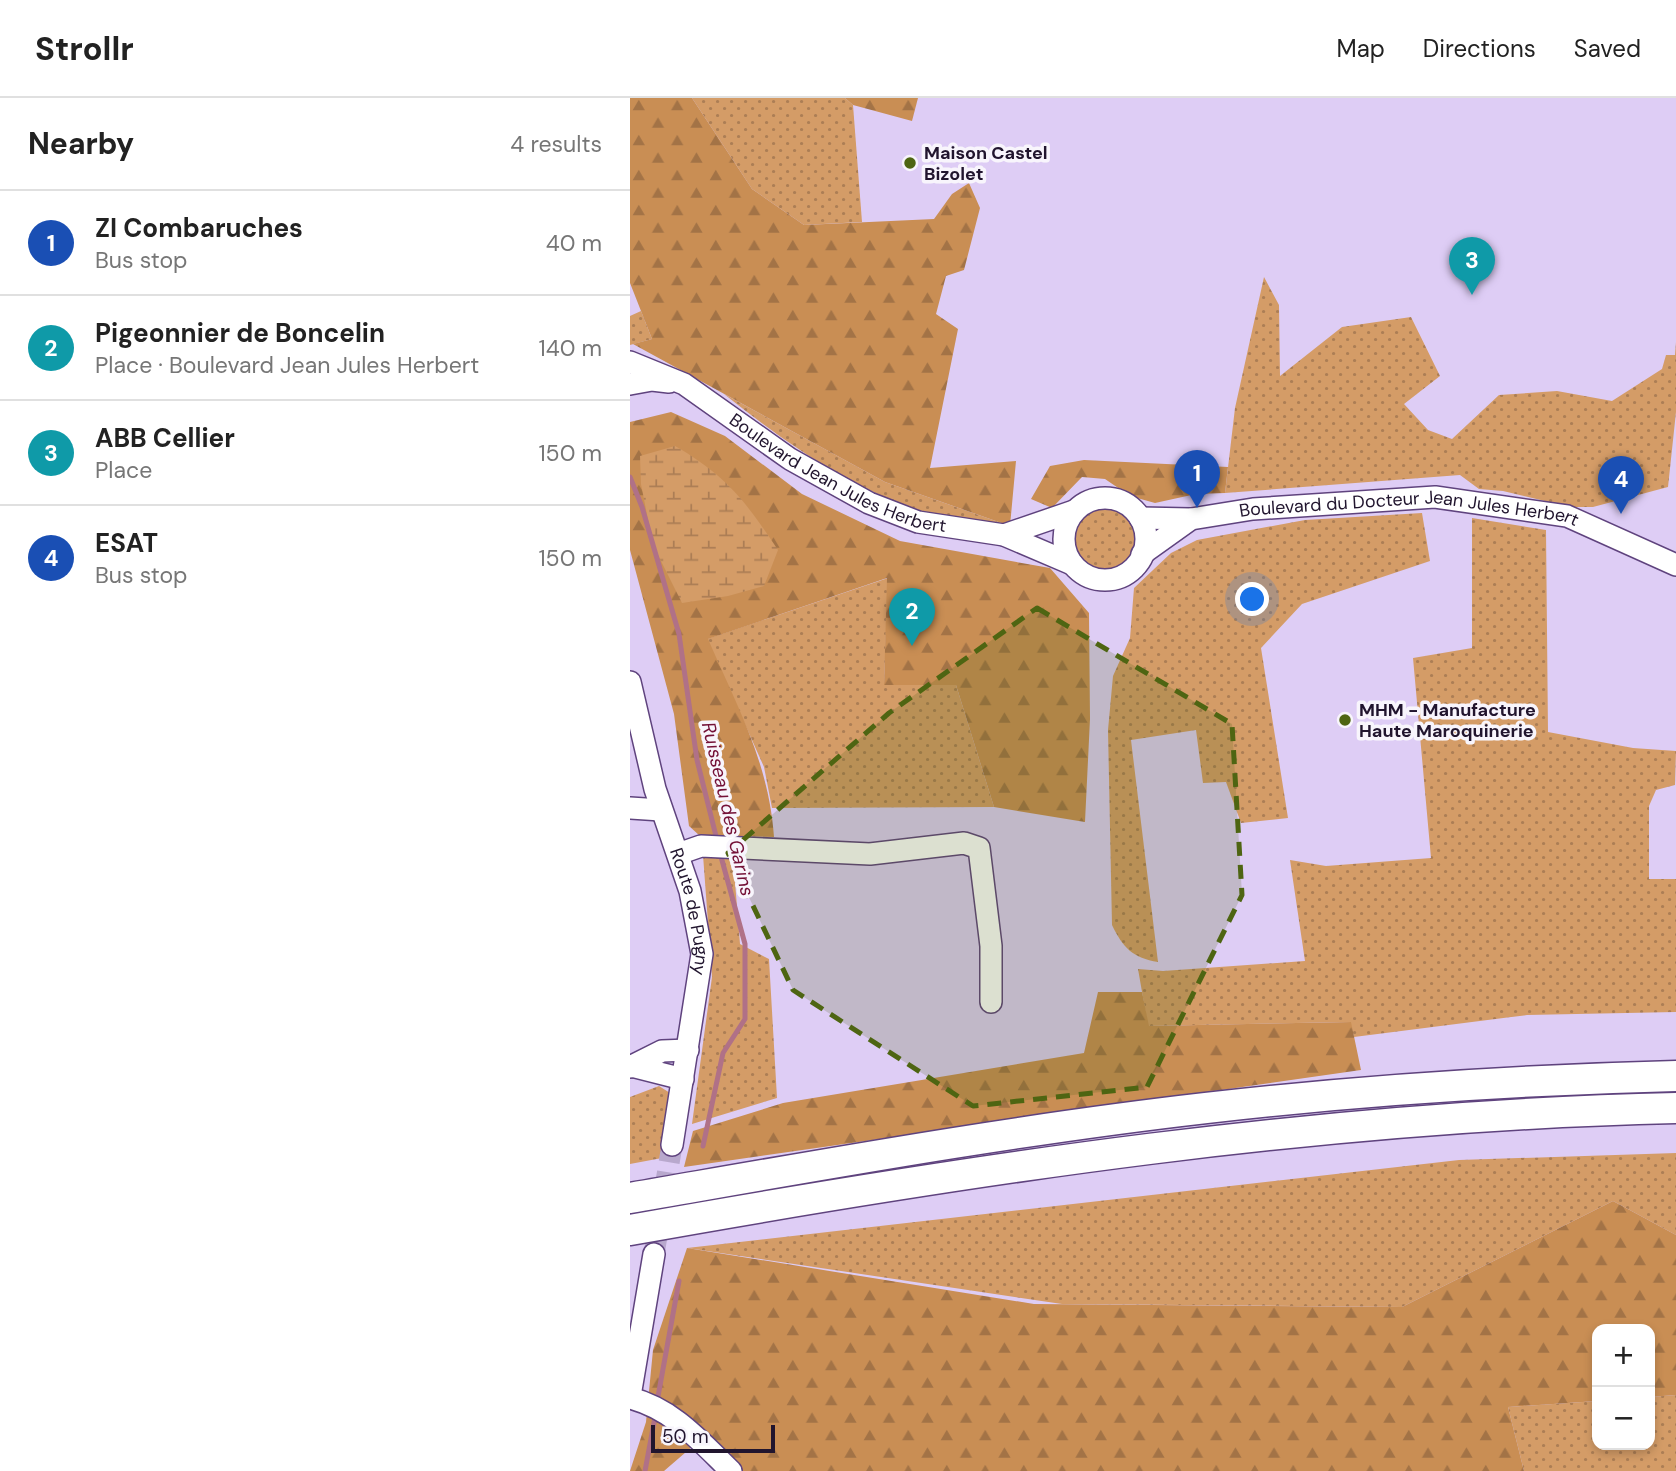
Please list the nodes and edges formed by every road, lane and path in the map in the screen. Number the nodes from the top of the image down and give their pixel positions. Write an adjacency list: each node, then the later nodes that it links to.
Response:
1 (630, 362): 3 (street, Boulevard Jean Jules Herbert)
2 (630, 384): 3 (street, Boulevard Jean Jules Herbert)
3 (684, 384): 7 (street, Boulevard Jean Jules Herbert)
4 (1074, 511): 5 (street); 7 (street, Boulevard Jean Jules Herbert); 9 (street)
5 (1140, 518): 6 (street); 8 (street)
6 (1191, 519): 8 (street, Boulevard du Docteur Jean Jules Herbert); 10 (street, Boulevard du Docteur Jean Jules Herbert)
7 (1004, 535): 9 (street, Boulevard Jean Jules Herbert)
8 (1143, 554): 9 (street)
9 (1072, 564)
10 (1676, 565)
11 (630, 682): 13 (street, Route de Pugny)
12 (630, 808): 13 (street)
13 (661, 810): 14 (street, Route de Pugny)
14 (678, 854): 15 (street); 16 (street, Route de Pugny)
15 (990, 1002)
16 (688, 1050): 17 (street); 19 (street, Route de Pugny)
17 (630, 1067): 19 (street)
18 (1676, 1076): 22 (highway)
19 (683, 1079): 21 (street, Route de Pugny)
20 (1676, 1108): 23 (highway)
21 (671, 1145)
22 (630, 1198)
23 (630, 1230)
24 (654, 1254): 25 (street)
25 (644, 1402): 26 (street)
26 (731, 1471)

